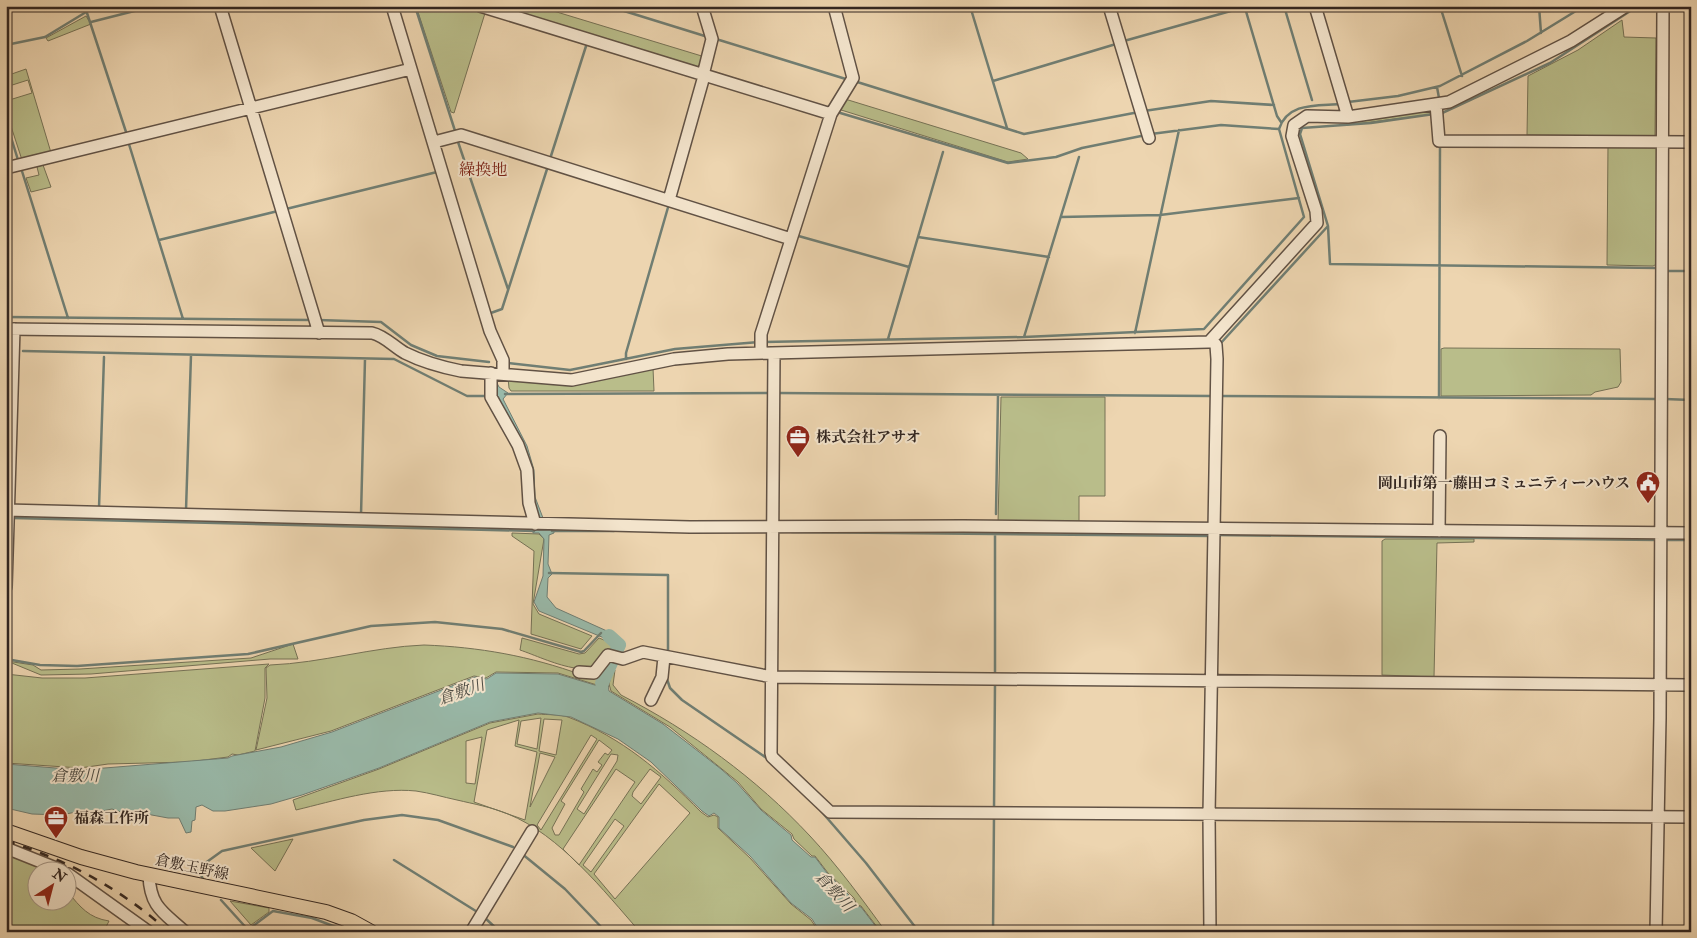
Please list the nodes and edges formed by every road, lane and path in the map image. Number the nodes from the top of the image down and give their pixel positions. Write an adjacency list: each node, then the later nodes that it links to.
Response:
1 (220, 6): 12 (street)
2 (392, 6): 10 (street)
3 (480, 6): 11 (street)
4 (702, 6): 11 (street)
5 (834, 6): 14 (street)
6 (1108, 6): 16 (street)
7 (1315, 6): 15 (street)
8 (1626, 6): 13 (street)
9 (1663, 6): 17 (street)
10 (408, 70): 12 (street); 18 (street)
11 (704, 74): 14 (street); 21 (street)
12 (250, 111): 20 (street); 23 (street)
13 (1437, 111): 15 (street); 17 (street)
14 (830, 112): 22 (street)
15 (1348, 117): 25 (street)
16 (1149, 136)
17 (1661, 140): 19 (street); 37 (street)
18 (433, 141): 21 (street); 28 (street)
19 (1691, 142)
20 (6, 168)
21 (670, 199): 22 (street)
22 (790, 236): 26 (street)
23 (318, 324): 24 (street); 29 (street)
24 (10, 329): 31 (street)
25 (1213, 341): 27 (street); 35 (street)
26 (760, 345): 27 (street); 28 (street)
27 (774, 353): 33 (street)
28 (503, 366): 29 (street)
29 (491, 373): 32 (street)
30 (1440, 436): 34 (street)
31 (8, 514): 32 (street); 38 (street)
32 (539, 524): 33 (street)
33 (772, 530): 35 (street); 41 (street)
34 (1439, 531): 35 (street); 37 (street)
35 (1213, 534): 42 (street)
36 (1691, 534): 37 (street)
37 (1660, 538): 43 (street)
38 (6, 587)
39 (666, 657): 40 (street); 41 (street); 45 (street)
40 (580, 672)
41 (772, 677): 42 (street); 46 (street)
42 (1212, 679): 43 (street); 46 (street)
43 (1659, 682): 44 (street); 47 (street)
44 (1691, 685)
45 (651, 700)
46 (1213, 815): 47 (street); 59 (street)
47 (1654, 817): 48 (street); 60 (street)
48 (1691, 818)
49 (6, 831): 53 (main road, 倉敷玉野線)
50 (532, 831): 58 (street)
51 (6, 848): 52 (street)
52 (36, 860)
53 (149, 875): 56 (street); 57 (main road, 倉敷玉野線)
54 (78, 881): 55 (street)
55 (149, 932)
56 (185, 932)
57 (371, 932)
58 (471, 932)
59 (1210, 932)
60 (1656, 932)

